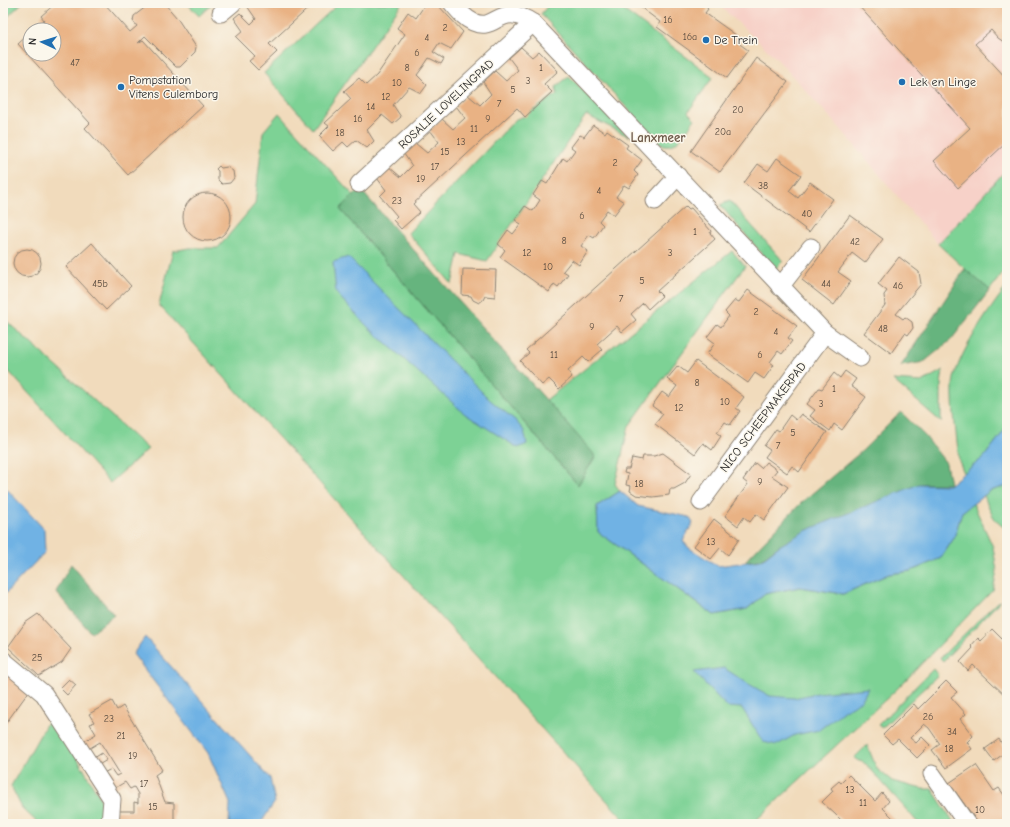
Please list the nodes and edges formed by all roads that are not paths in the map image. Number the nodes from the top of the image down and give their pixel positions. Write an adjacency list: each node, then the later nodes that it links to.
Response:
1 (452, 3): 2 (street)
2 (533, 23): 3 (street); 4 (street, ROSALIE LOVELINGPAD)
3 (678, 176): 5 (street); 7 (street)
4 (359, 184)
5 (655, 201)
6 (811, 247): 7 (street)
7 (780, 287): 8 (street)
8 (825, 333): 9 (street); 10 (street, NICO SCHEEPMAKERPAD)
9 (860, 358)
10 (701, 502)
11 (3, 660): 13 (street)
12 (932, 774): 14 (street)
13 (110, 824)
14 (967, 824)

